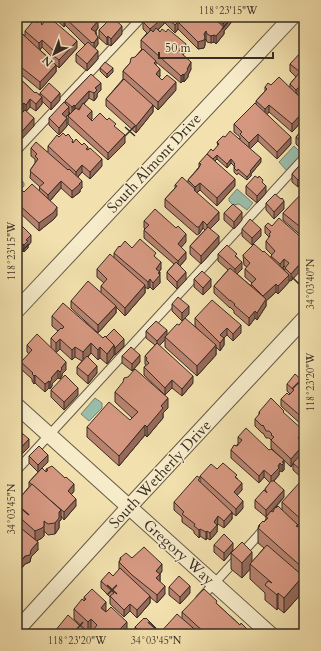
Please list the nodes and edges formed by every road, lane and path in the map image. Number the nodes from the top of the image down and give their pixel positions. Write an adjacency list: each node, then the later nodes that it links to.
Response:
1 (142, 17): 3 (lane)
2 (292, 17): 5 (street, South Almont Drive)
3 (17, 150)
4 (304, 158): 8 (lane)
5 (17, 310)
6 (304, 319): 10 (street, South Wetherly Drive)
7 (17, 406): 8 (street, Gregory Way)
8 (49, 434): 9 (lane); 10 (street, Gregory Way)
9 (17, 470)
10 (129, 507): 12 (street, Gregory Way); 14 (street, South Wetherly Drive)
11 (273, 520): 12 (lane)
12 (214, 583): 13 (lane); 15 (street, Gregory Way)
13 (196, 603)
14 (17, 630)
15 (270, 634)

